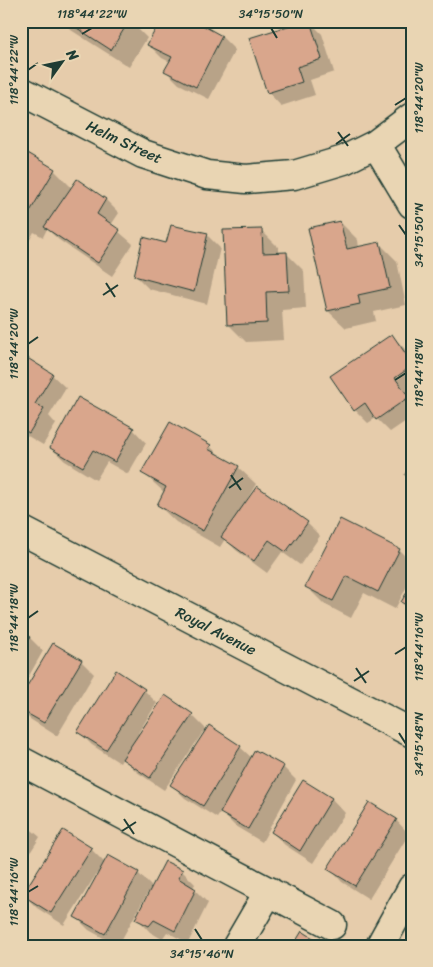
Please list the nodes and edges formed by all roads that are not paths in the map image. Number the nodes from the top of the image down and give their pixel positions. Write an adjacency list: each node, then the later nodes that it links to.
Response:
1 (21, 91): 3 (street, Helm Street)
2 (412, 117): 3 (street, Helm Street)
3 (376, 144): 4 (street)
4 (412, 204)
5 (21, 530): 6 (street, Royal Avenue)
6 (412, 733)
7 (21, 760): 9 (street)
8 (412, 888): 11 (street)
9 (268, 891): 10 (street); 12 (street)
10 (332, 925)
11 (384, 944)
12 (237, 946)

